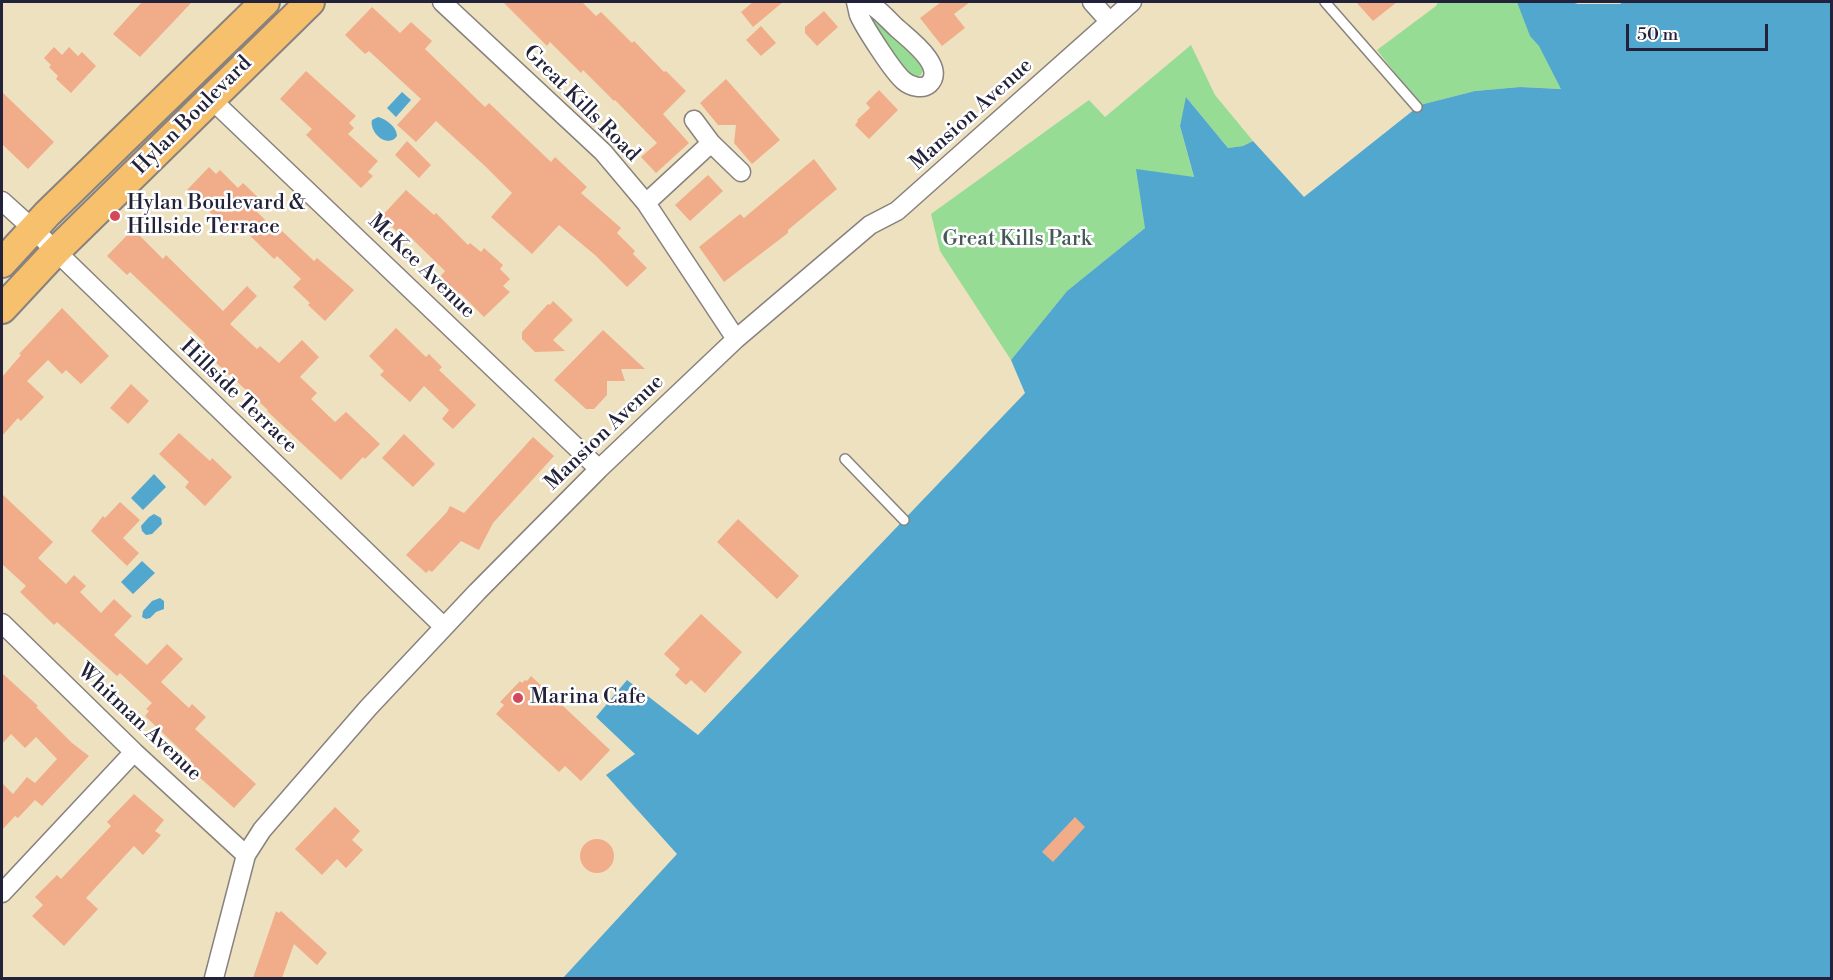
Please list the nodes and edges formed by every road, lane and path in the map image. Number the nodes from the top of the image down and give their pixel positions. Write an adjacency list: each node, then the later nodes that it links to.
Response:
1 (265, 2): 17 (main road, Hylan Boulevard)
2 (310, 2): 10 (main road, Hylan Boulevard)
3 (442, 2): 16 (street, Great Kills Road)
4 (856, 2): 5 (street)
5 (861, 2)
6 (1092, 2): 9 (street)
7 (1132, 2): 9 (street, Mansion Avenue)
8 (1325, 2): 11 (lane)
9 (1109, 21): 21 (street, Mansion Avenue)
10 (211, 99): 18 (main road, Hylan Boulevard); 23 (street, McKee Avenue)
11 (1417, 107)
12 (694, 120): 13 (street)
13 (711, 143): 14 (street); 16 (street)
14 (741, 172)
15 (2, 201): 17 (street, Hillside Terrace)
16 (646, 203): 21 (street, Great Kills Road)
17 (33, 229): 18 (street, Hillside Terrace); 19 (main road, Hylan Boulevard)
18 (56, 251): 20 (main road, Hylan Boulevard); 26 (street, Hillside Terrace)
19 (2, 263)
20 (2, 309)
21 (736, 339): 23 (street, Mansion Avenue)
22 (845, 459): 24 (lane)
23 (599, 469): 26 (street, Mansion Avenue)
24 (904, 520)
25 (2, 623): 27 (street, Whitman Avenue)
26 (443, 626): 28 (street, Mansion Avenue)
27 (134, 752): 28 (street, Whitman Avenue); 29 (street)
28 (246, 855): 30 (street, Mansion Avenue)
29 (2, 893)
30 (214, 978)

